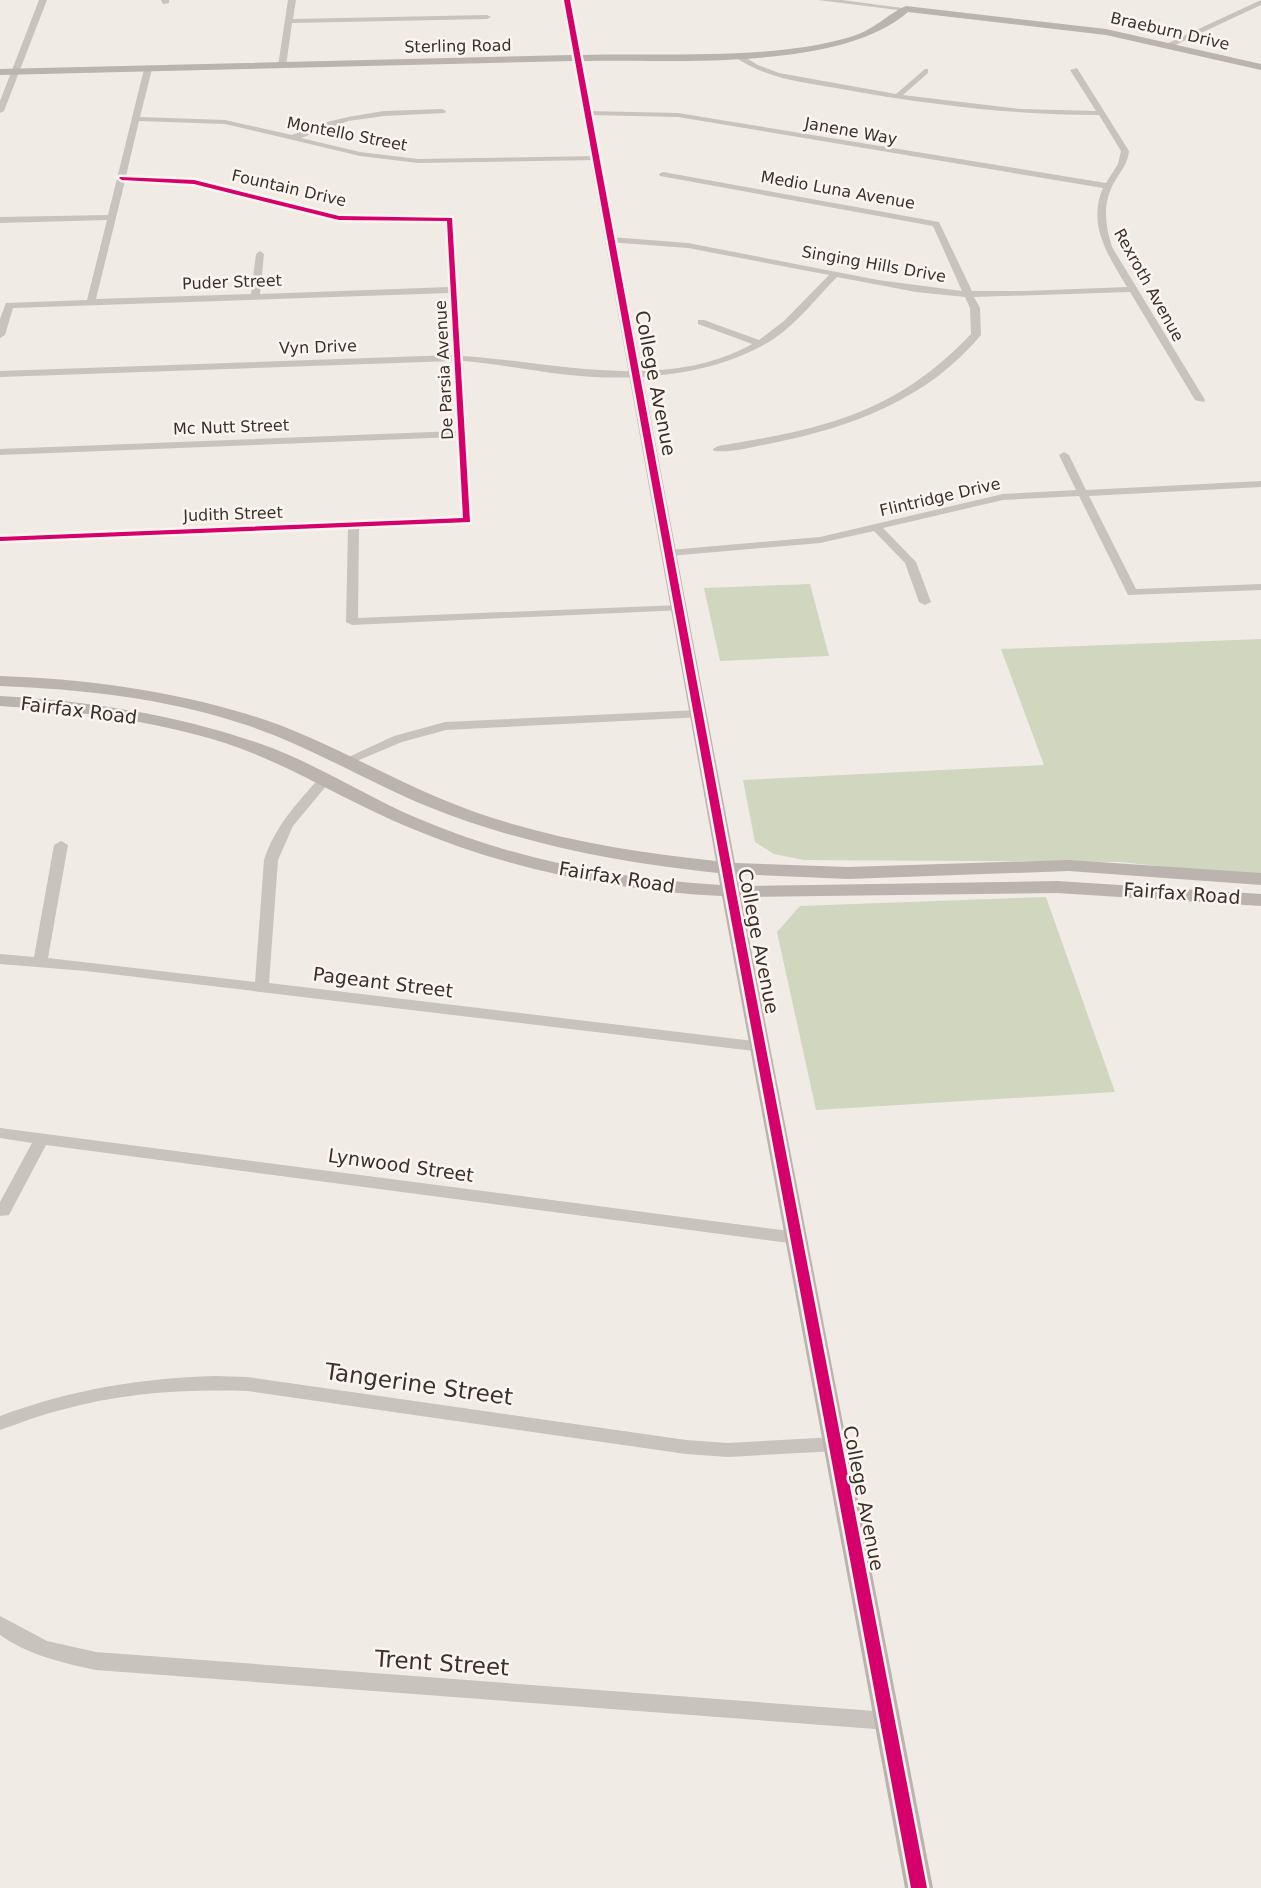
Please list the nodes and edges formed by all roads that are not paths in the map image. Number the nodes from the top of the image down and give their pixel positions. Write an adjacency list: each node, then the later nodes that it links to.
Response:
1 (43, 0): 18 (street)
2 (292, 0): 8 (street)
3 (567, 0): 11 (street, College Avenue)
4 (822, 0): 6 (street, Braeburn Drive)
5 (1261, 2): 9 (street)
6 (906, 9): 9 (street, Braeburn Drive); 10 (street, Sterling Road)
7 (487, 17): 8 (street)
8 (289, 21): 12 (street)
9 (1168, 45): 13 (street, Braeburn Drive)
10 (738, 55): 11 (street, Sterling Road); 19 (street)
11 (578, 59): 12 (street, Sterling Road); 22 (street, College Avenue)
12 (282, 66): 14 (street, Sterling Road)
13 (1261, 67)
14 (148, 69): 18 (street, Sterling Road); 24 (street)
15 (925, 71): 19 (street)
16 (1074, 71): 23 (street, Rexroth Avenue)
17 (0, 72): 18 (street, Sterling Road)
18 (17, 72): 20 (street)
19 (899, 95): 23 (street)
20 (0, 111)
21 (442, 111): 25 (street)
22 (588, 113): 26 (street, College Avenue); 29 (street, Janene Way)
23 (1103, 113): 29 (street, Rexroth Avenue)
24 (136, 119): 25 (street, Montello Street); 28 (street)
25 (293, 138): 26 (street, Montello Street)
26 (596, 158): 33 (street, College Avenue)
27 (663, 174): 38 (street, Medio Luna Avenue)
28 (122, 177): 30 (street); 31 (street, Fountain Drive)
29 (1108, 186): 36 (street, Rexroth Avenue)
30 (112, 217): 32 (street); 40 (street)
31 (450, 219): 37 (street, De Parsia Avenue)
32 (0, 220)
33 (611, 240): 35 (street, Singing Hills Drive); 45 (street, College Avenue)
34 (260, 254): 39 (street)
35 (835, 274): 38 (street, Singing Hills Drive); 43 (street, Vyn Drive)
36 (1133, 289): 38 (street, Singing Hills Drive); 47 (street, Rexroth Avenue)
37 (455, 290): 39 (street, Puder Street); 44 (street, De Parsia Avenue)
38 (969, 294): 49 (street, Medio Luna Avenue)
39 (255, 297): 40 (street, Puder Street)
40 (91, 302): 42 (street, Puder Street)
41 (701, 322): 43 (street)
42 (0, 335)
43 (760, 343): 45 (street, Vyn Drive)
44 (459, 358): 45 (street, Vyn Drive); 46 (street, Vyn Drive); 48 (street, De Parsia Avenue)
45 (636, 372): 58 (street, College Avenue)
46 (0, 374)
47 (1200, 400)
48 (463, 434): 50 (street, Mc Nutt Street); 54 (street, De Parsia Avenue)
49 (719, 449)
50 (0, 452)
51 (1064, 455): 53 (street)
52 (1261, 484): 53 (street, Flintridge Drive)
53 (1082, 491): 56 (street, Flintridge Drive); 59 (street)
54 (467, 520): 55 (street, Judith Street)
55 (354, 525): 57 (street, Judith Street); 61 (street)
56 (877, 528): 58 (street, Flintridge Drive); 60 (street)
57 (0, 539)
58 (670, 553): 61 (street, College Avenue)
59 (1261, 587)
60 (925, 602)
61 (680, 608): 64 (street, College Avenue)
62 (0, 681): 65 (street, Fairfax Road)
63 (0, 701): 66 (street, Fairfax Road)
64 (699, 714): 65 (street); 68 (street, College Avenue)
65 (348, 760): 68 (street, Fairfax Road)
66 (326, 779): 70 (street, Fairfax Road); 74 (street)
67 (61, 845): 73 (street)
68 (727, 866): 69 (street, Fairfax Road); 70 (street, College Avenue)
69 (1261, 879)
70 (731, 892): 71 (street, Fairfax Road); 75 (street, College Avenue)
71 (1261, 900)
72 (0, 959): 73 (street, Pageant Street)
73 (40, 961): 74 (street, Pageant Street)
74 (262, 987): 75 (street, Pageant Street)
75 (762, 1047): 79 (street, College Avenue)
76 (0, 1133): 77 (street, Lynwood Street)
77 (42, 1138): 78 (street); 79 (street, Lynwood Street)
78 (3, 1211)
79 (797, 1238): 81 (street, College Avenue)
80 (0, 1423): 81 (street, Tangerine Street)
81 (836, 1444): 83 (street, College Avenue)
82 (0, 1624): 83 (street, Trent Street)
83 (888, 1721): 84 (street, College Avenue)
84 (919, 1888)

